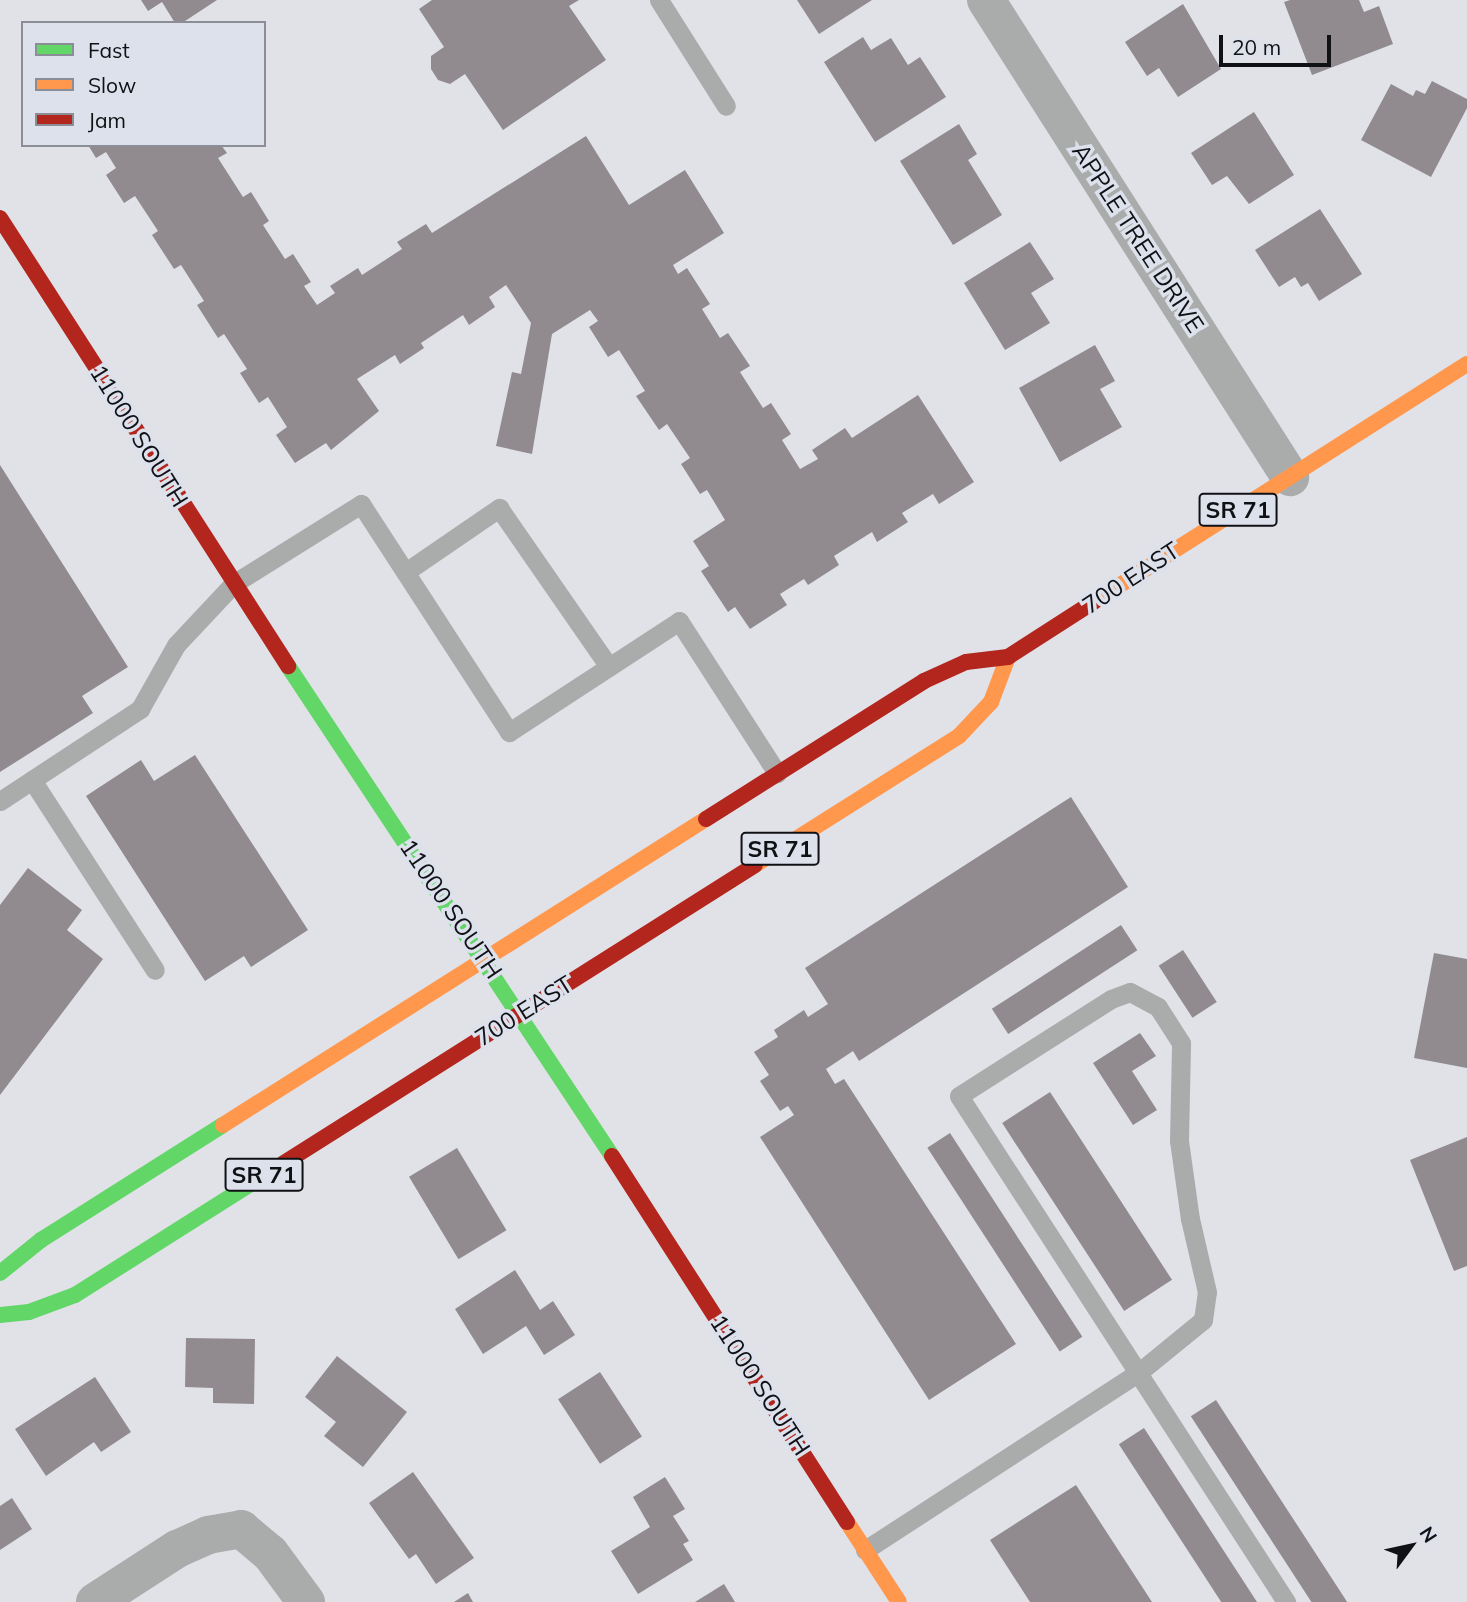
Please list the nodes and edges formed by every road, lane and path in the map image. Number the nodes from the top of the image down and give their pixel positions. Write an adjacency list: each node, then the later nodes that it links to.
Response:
1 (659, 0): 3 (lane)
2 (986, 0): 6 (street, APPLE TREE DRIVE)
3 (726, 106)
4 (0, 218): 8 (main road, 11000 SOUTH)
5 (1467, 364): 6 (main road, 700 EAST / SR 71)
6 (1290, 477): 9 (main road, 700 EAST / SR 71)
7 (407, 571): 8 (lane); 10 (lane); 10 (lane)
8 (233, 584): 12 (lane); 14 (main road, 11000 SOUTH)
9 (1009, 657): 11 (main road, 700 EAST / SR 71); 16 (main road, 700 EAST / SR 71)
10 (609, 667): 11 (lane)
11 (778, 773): 14 (main road, 700 EAST / SR 71)
12 (32, 780): 13 (lane); 15 (lane)
13 (0, 801)
14 (485, 959): 16 (main road, 11000 SOUTH); 17 (main road, 700 EAST / SR 71)
15 (155, 970)
16 (520, 1013): 18 (main road, 700 EAST / SR 71); 20 (main road, 11000 SOUTH)
17 (0, 1273)
18 (0, 1315)
19 (1138, 1373): 19 (lane); 20 (lane); 24 (lane)
20 (865, 1550): 23 (main road, 11000 SOUTH)
21 (95, 1602): 22 (street)
22 (306, 1602)
23 (899, 1602)
24 (1286, 1602)

